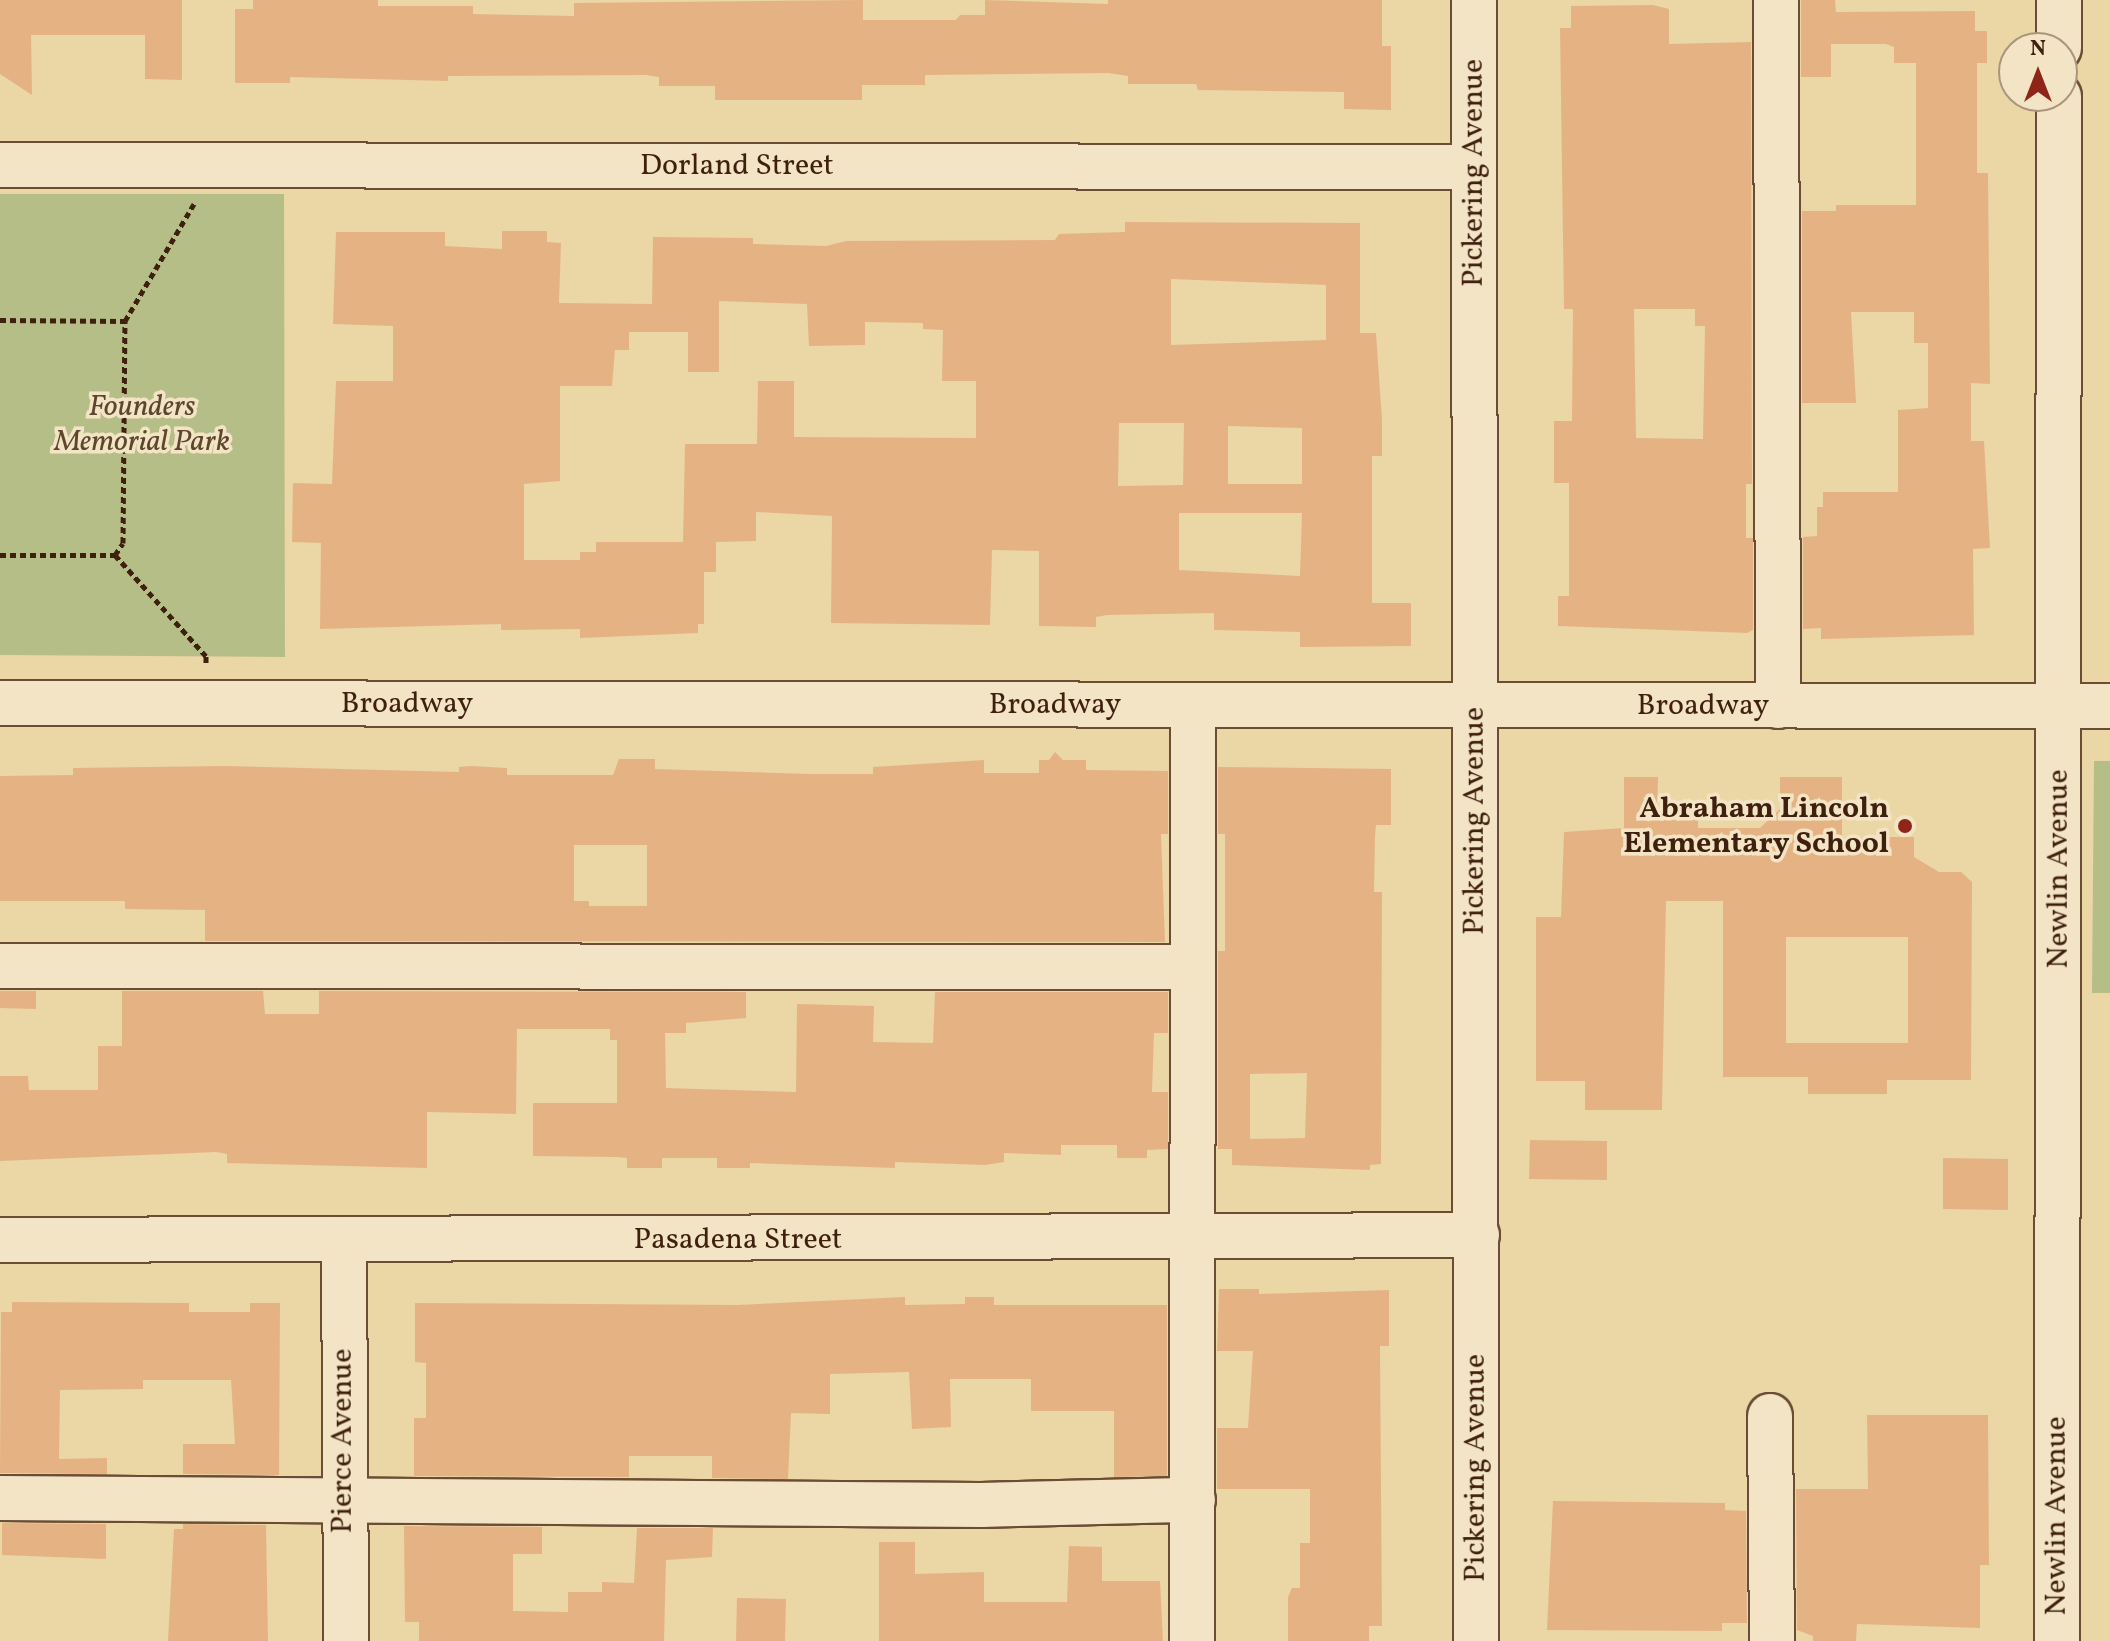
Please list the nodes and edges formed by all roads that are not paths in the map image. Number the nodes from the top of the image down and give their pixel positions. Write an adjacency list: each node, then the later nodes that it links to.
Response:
1 (1474, 0): 7 (street, Pickering Avenue)
2 (1776, 0): 11 (street)
3 (2059, 0): 4 (street)
4 (2059, 32)
5 (2059, 112): 12 (street, Newlin Avenue)
6 (0, 165): 7 (street, Dorland Street)
7 (1474, 167): 10 (street, Pickering Avenue)
8 (0, 703): 9 (street, Broadway)
9 (1193, 705): 10 (street, Broadway); 15 (street)
10 (1475, 706): 11 (street, Broadway); 16 (street, Pickering Avenue)
11 (1778, 706): 12 (street, Broadway)
12 (2060, 706): 13 (street, Broadway); 28 (street, Newlin Avenue)
13 (2110, 706)
14 (0, 966): 15 (street)
15 (1193, 967): 17 (street)
16 (1477, 1235): 17 (street, Pasadena Street); 26 (street, Pickering Avenue)
17 (1194, 1239): 19 (street, Pasadena Street); 22 (street)
18 (0, 1240): 19 (street, Pasadena Street)
19 (344, 1242): 23 (street, Pierce Avenue)
20 (1770, 1416): 27 (street)
21 (0, 1498): 23 (street)
22 (1193, 1500): 23 (street); 25 (street)
23 (342, 1501): 24 (street, Pierce Avenue)
24 (346, 1641)
25 (1192, 1641)
26 (1476, 1641)
27 (1772, 1641)
28 (2057, 1641)

